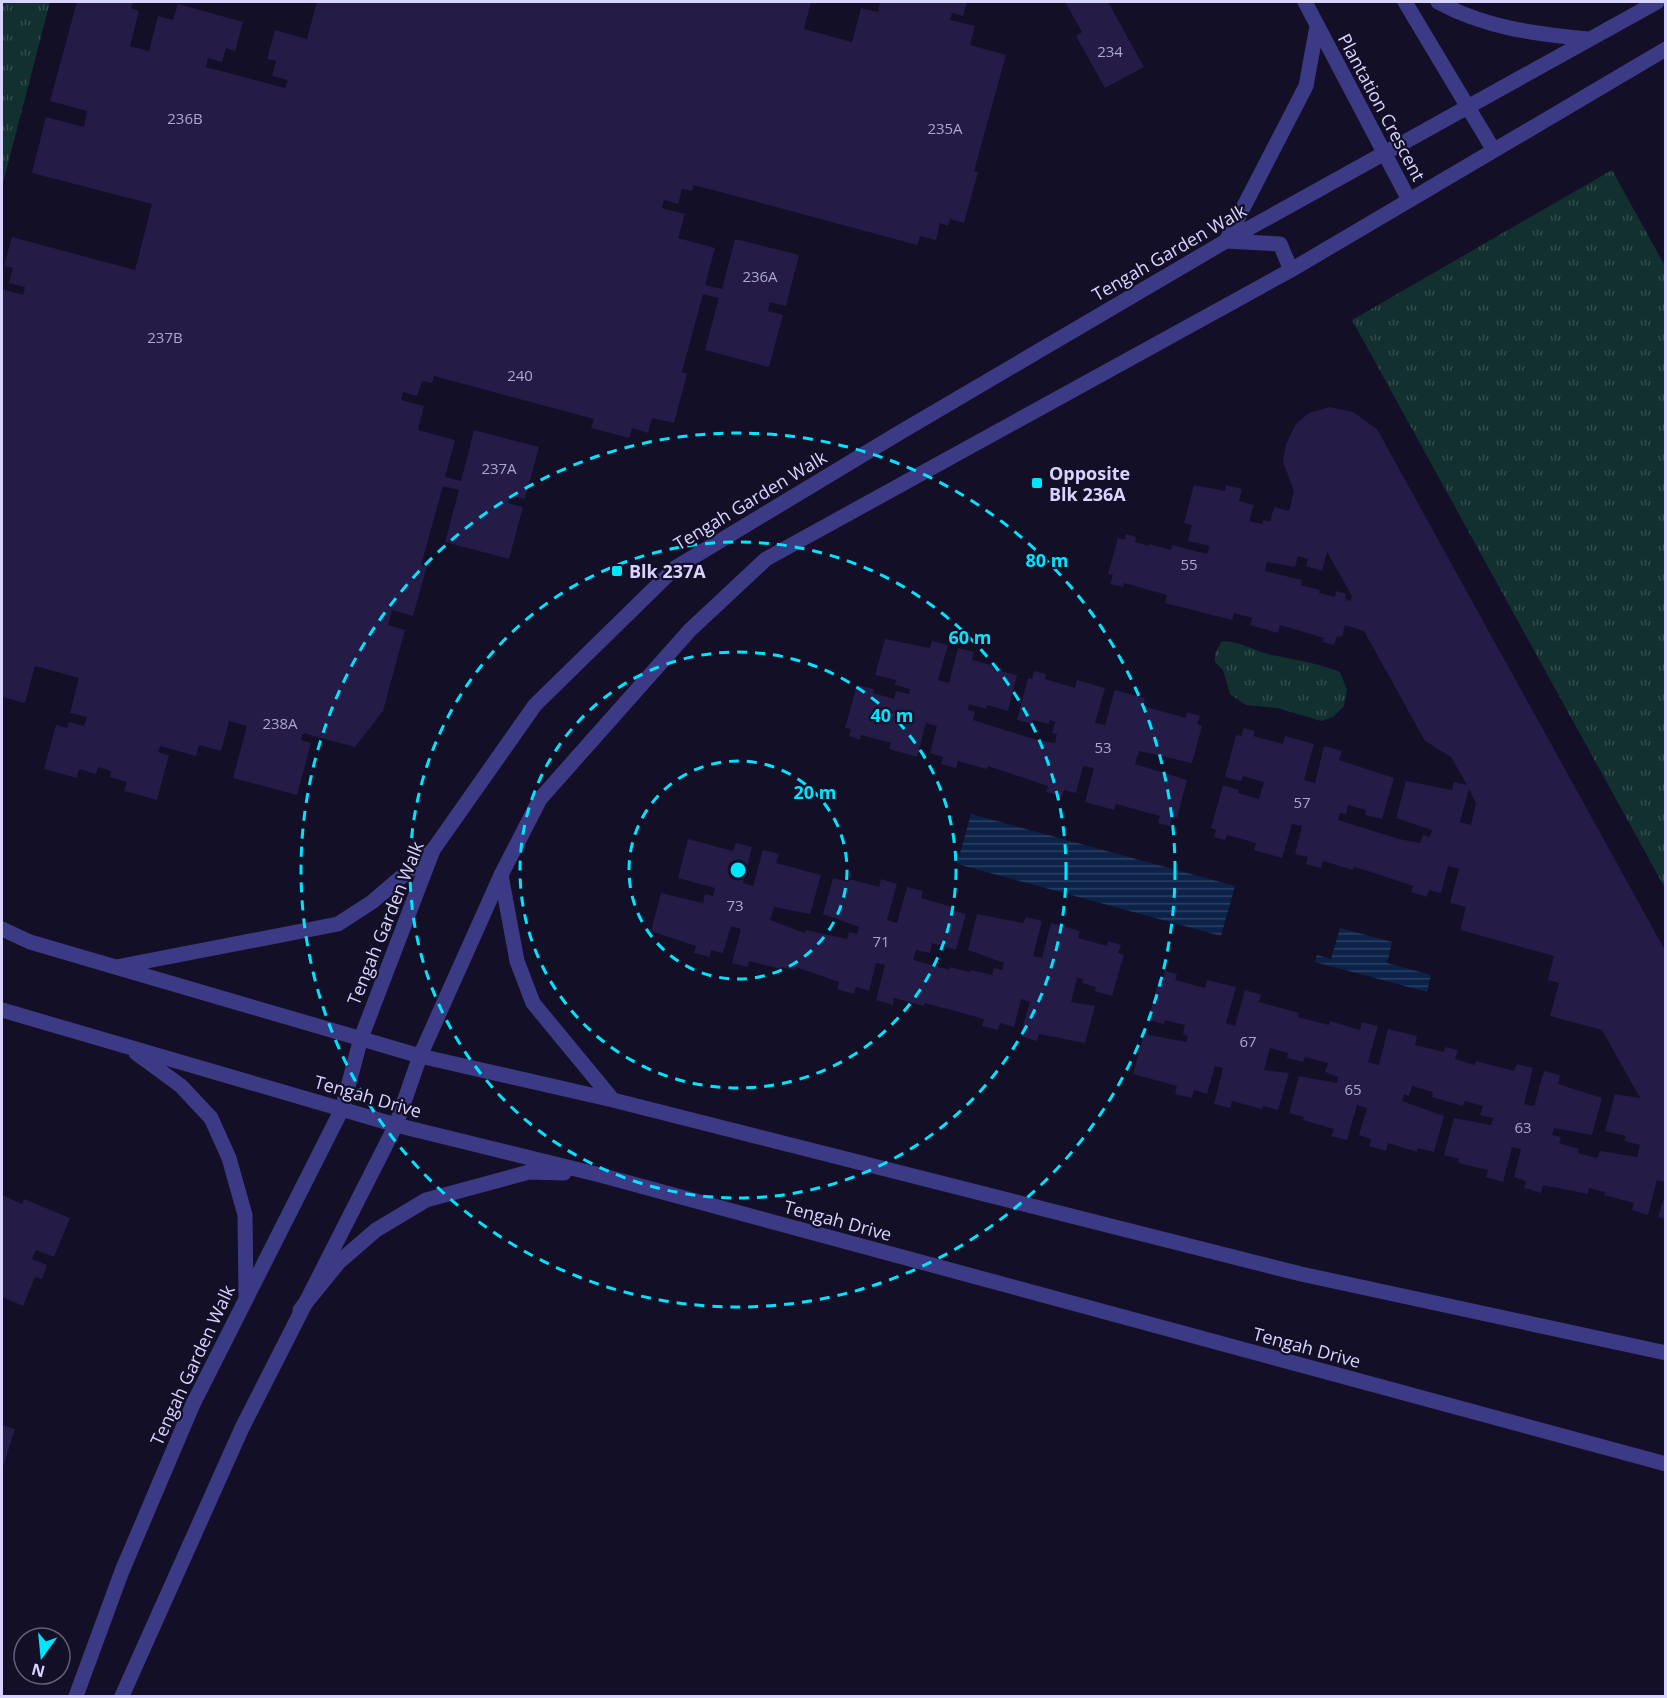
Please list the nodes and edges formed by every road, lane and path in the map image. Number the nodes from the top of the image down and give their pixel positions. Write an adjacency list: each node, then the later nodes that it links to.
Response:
1 (1305, 2): 5 (street, Plantation Crescent)
2 (1405, 2): 8 (street)
3 (1438, 2): 6 (street)
4 (1657, 2): 6 (street, Tengah Garden Walk)
5 (1317, 26): 10 (street, Plantation Crescent); 12 (street)
6 (1588, 39): 8 (street, Tengah Garden Walk)
7 (1665, 49): 9 (street)
8 (1467, 106): 9 (street); 10 (street, Tengah Garden Walk)
9 (1493, 149): 11 (street)
10 (1384, 154): 11 (street, Plantation Crescent); 12 (street, Tengah Garden Walk)
11 (1408, 198): 13 (street)
12 (1226, 241): 13 (street); 14 (street, Tengah Garden Walk)
13 (1291, 270): 15 (street)
14 (432, 850): 17 (street); 19 (street, Tengah Garden Walk)
15 (501, 875): 21 (street); 22 (street)
16 (2, 929): 17 (street)
17 (113, 967): 19 (street)
18 (2, 1010): 20 (street, Tengah Drive)
19 (361, 1038): 21 (street); 23 (street, Tengah Garden Walk)
20 (126, 1046): 23 (street, Tengah Drive); 26 (street)
21 (420, 1056): 22 (street); 24 (street)
22 (613, 1100): 28 (street)
23 (342, 1109): 24 (street, Tengah Drive); 26 (street, Tengah Garden Walk)
24 (396, 1125): 25 (street, Tengah Drive); 27 (street)
25 (600, 1175): 27 (street); 29 (street, Tengah Drive)
26 (246, 1296): 30 (street, Tengah Garden Walk)
27 (300, 1310): 31 (street)
28 (1665, 1353)
29 (1665, 1464)
30 (76, 1696)
31 (122, 1696)

